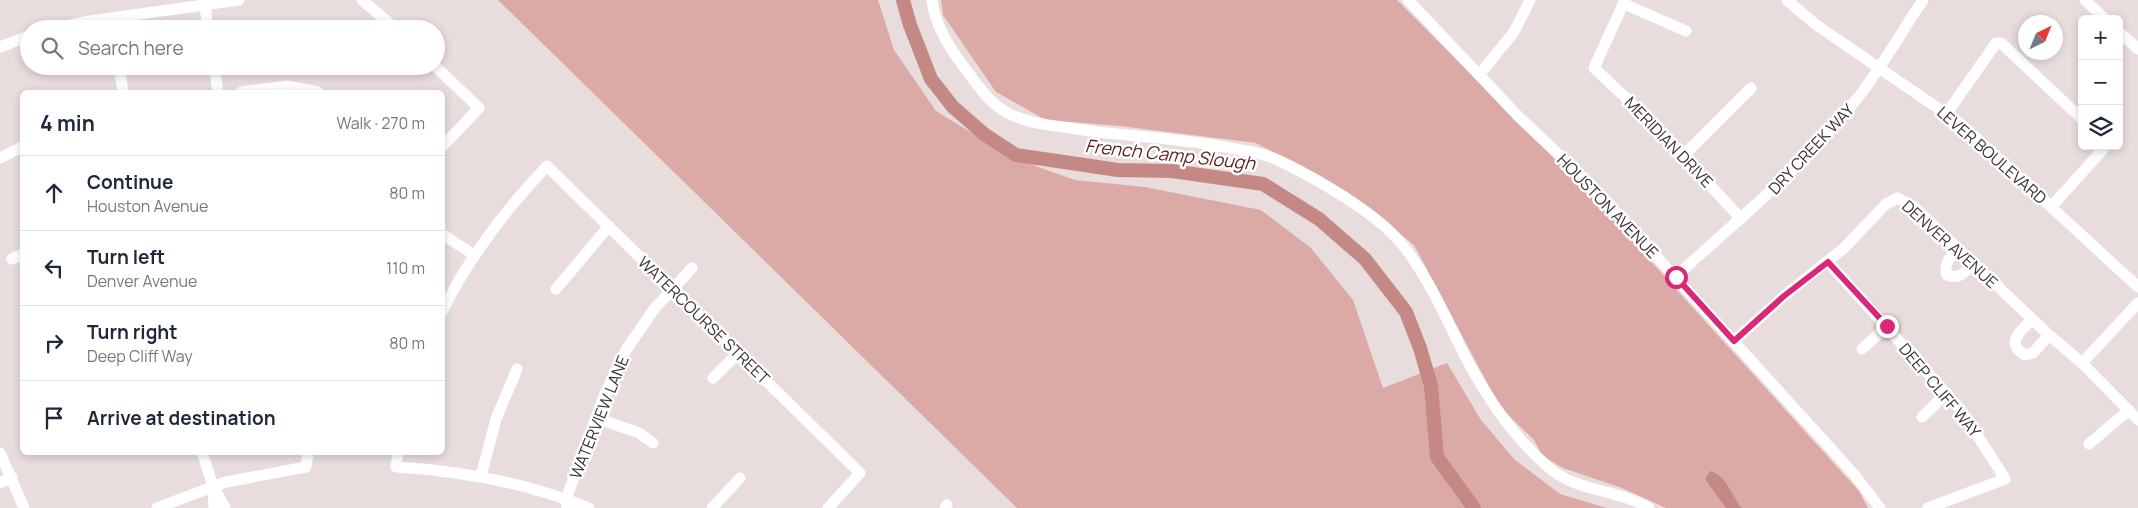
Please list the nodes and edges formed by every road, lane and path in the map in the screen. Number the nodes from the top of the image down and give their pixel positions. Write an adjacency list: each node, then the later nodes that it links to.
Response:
1 (239, 0): 10 (street)
2 (362, 0): 14 (street)
3 (932, 0): 86 (street)
4 (1408, 0): 24 (street, HOUSTON AVENUE)
5 (1530, 0): 24 (street)
6 (1788, 0): 20 (street, LEVER BOULEVARD)
7 (1924, 0): 20 (street, DRY CREEK WAY)
8 (2085, 0): 11 (street)
9 (1624, 2): 15 (street); 35 (street, MERIDIAN DRIVE)
10 (205, 6): 12 (street); 13 (street)
11 (2101, 15)
12 (133, 20)
13 (207, 20)
14 (385, 20)
15 (1686, 31)
16 (2123, 36): 19 (street)
17 (20, 39): 18 (street)
18 (0, 47)
19 (2138, 49)
20 (1879, 67): 30 (street, LEVER BOULEVARD); 38 (street, DRY CREEK WAY)
21 (120, 75): 26 (street)
22 (215, 75): 27 (street)
23 (445, 75): 32 (street)
24 (1479, 76): 46 (street, HOUSTON AVENUE)
25 (1752, 88): 35 (street)
26 (123, 90)
27 (218, 90)
28 (256, 90): 29 (street)
29 (308, 90)
30 (1947, 113): 31 (street); 37 (street, LEVER BOULEVARD)
31 (2078, 115)
32 (445, 145)
33 (20, 148): 36 (street)
34 (2102, 150): 37 (street)
35 (1683, 156): 38 (street, MERIDIAN DRIVE)
36 (0, 158)
37 (2051, 207): 47 (street, LEVER BOULEVARD)
38 (1741, 219): 46 (street, DRY CREEK WAY)
39 (608, 226): 42 (street, WATERCOURSE STREET); 48 (street); 49 (street, WATERCOURSE STREET)
40 (445, 236): 42 (street)
41 (1958, 249): 43 (street, DENVER AVENUE); 44 (street, DENVER AVENUE); 44 (street)
42 (474, 255): 51 (street)
43 (1828, 262): 53 (street, DEEP CLIFF WAY); 55 (street, DENVER AVENUE)
44 (1973, 263): 52 (street, DENVER AVENUE)
45 (692, 268): 49 (street, WATERVIEW LANE)
46 (1676, 277): 55 (street, HOUSTON AVENUE)
47 (2138, 287)
48 (556, 289)
49 (672, 289): 57 (street, WATERCOURSE STREET); 64 (street, WATERVIEW LANE)
50 (2138, 303): 58 (street)
51 (445, 307)
52 (2032, 319): 54 (street, DENVER AVENUE); 54 (street)
53 (1887, 326): 56 (street); 61 (street, DEEP CLIFF WAY)
54 (2049, 335): 58 (street, DENVER AVENUE)
55 (1734, 341): 87 (street, HOUSTON AVENUE)
56 (1862, 349)
57 (738, 353): 60 (street); 85 (street, WATERCOURSE STREET)
58 (2082, 363): 62 (street, DENVER AVENUE)
59 (517, 369): 72 (street)
60 (713, 378)
61 (1947, 393): 63 (street); 88 (street, DEEP CLIFF WAY)
62 (2129, 410): 65 (street, DENVER AVENUE); 67 (street)
63 (1922, 417)
64 (596, 418): 66 (street); 77 (street, WATERVIEW LANE)
65 (2138, 420)
66 (653, 443)
67 (2089, 444)
68 (0, 453): 73 (street)
69 (203, 455): 76 (street)
70 (308, 455): 76 (street)
71 (398, 455): 72 (street)
72 (481, 476): 77 (street)
73 (12, 477): 75 (street); 78 (street)
74 (740, 478): 84 (street)
75 (0, 483)
76 (213, 486): 79 (street); 80 (street); 81 (street)
77 (566, 503): 82 (street, WATERVIEW LANE); 83 (street)
78 (24, 508)
79 (156, 508)
80 (214, 508)
81 (225, 508)
82 (556, 508)
83 (589, 508)
84 (712, 508)
85 (828, 508)
86 (1649, 508)
87 (1880, 508)
88 (1928, 508)

